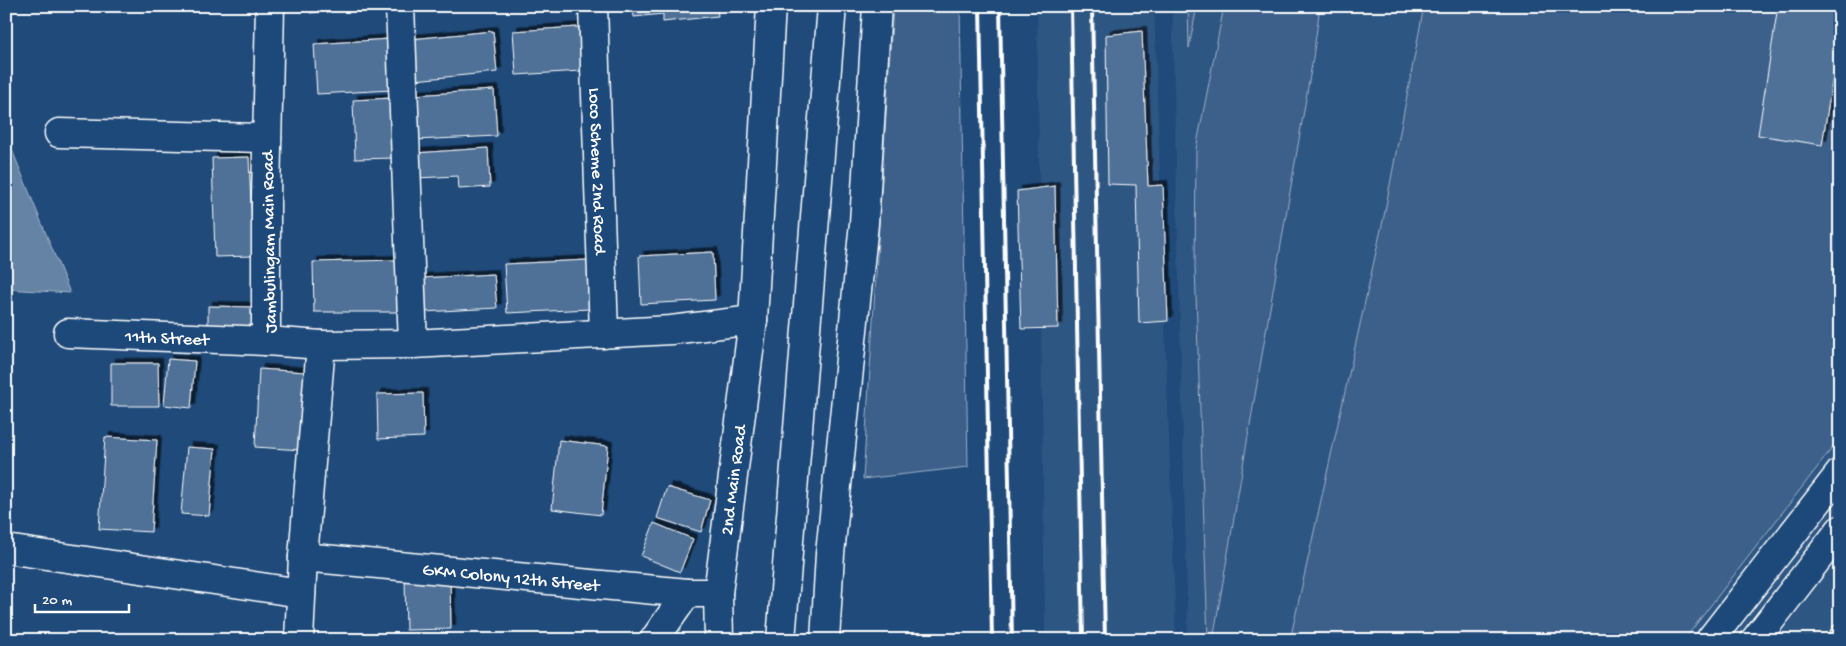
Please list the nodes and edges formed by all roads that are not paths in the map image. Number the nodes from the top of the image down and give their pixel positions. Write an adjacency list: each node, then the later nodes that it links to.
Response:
1 (270, 6): 8 (main road, Jambulingam Main Road)
2 (400, 6): 13 (main road)
3 (593, 6): 11 (main road, Loco Scheme 2nd Road)
4 (771, 6): 9 (main road, 2nd Main Road)
5 (832, 6): 26 (main road)
6 (877, 6): 27 (main road)
7 (59, 133): 8 (main road)
8 (267, 138): 12 (main road, Jambulingam Main Road)
9 (753, 320): 11 (main road, Jambulingam Main Road); 19 (main road, 2nd Main Road)
10 (68, 333): 12 (main road, 11th Street)
11 (604, 334): 13 (main road, Jambulingam Main Road)
12 (266, 341): 14 (main road, Jambulingam Main Road)
13 (413, 344): 14 (main road, Jambulingam Main Road)
14 (320, 345): 18 (main road)
15 (1840, 473): 28 (main road)
16 (1840, 530): 29 (main road)
17 (6, 549): 20 (main road)
18 (303, 557): 20 (main road); 21 (main road, GKM Colony 12th Street)
19 (718, 592): 21 (main road, GKM Colony 12th Street); 25 (main road, 2nd Main Road)
20 (301, 593): 23 (main road)
21 (687, 593): 24 (main road)
22 (1840, 632): 30 (lane)
23 (299, 640)
24 (654, 640)
25 (719, 640)
26 (781, 640)
27 (825, 640)
28 (1710, 640)
29 (1755, 640)
30 (1835, 640)

